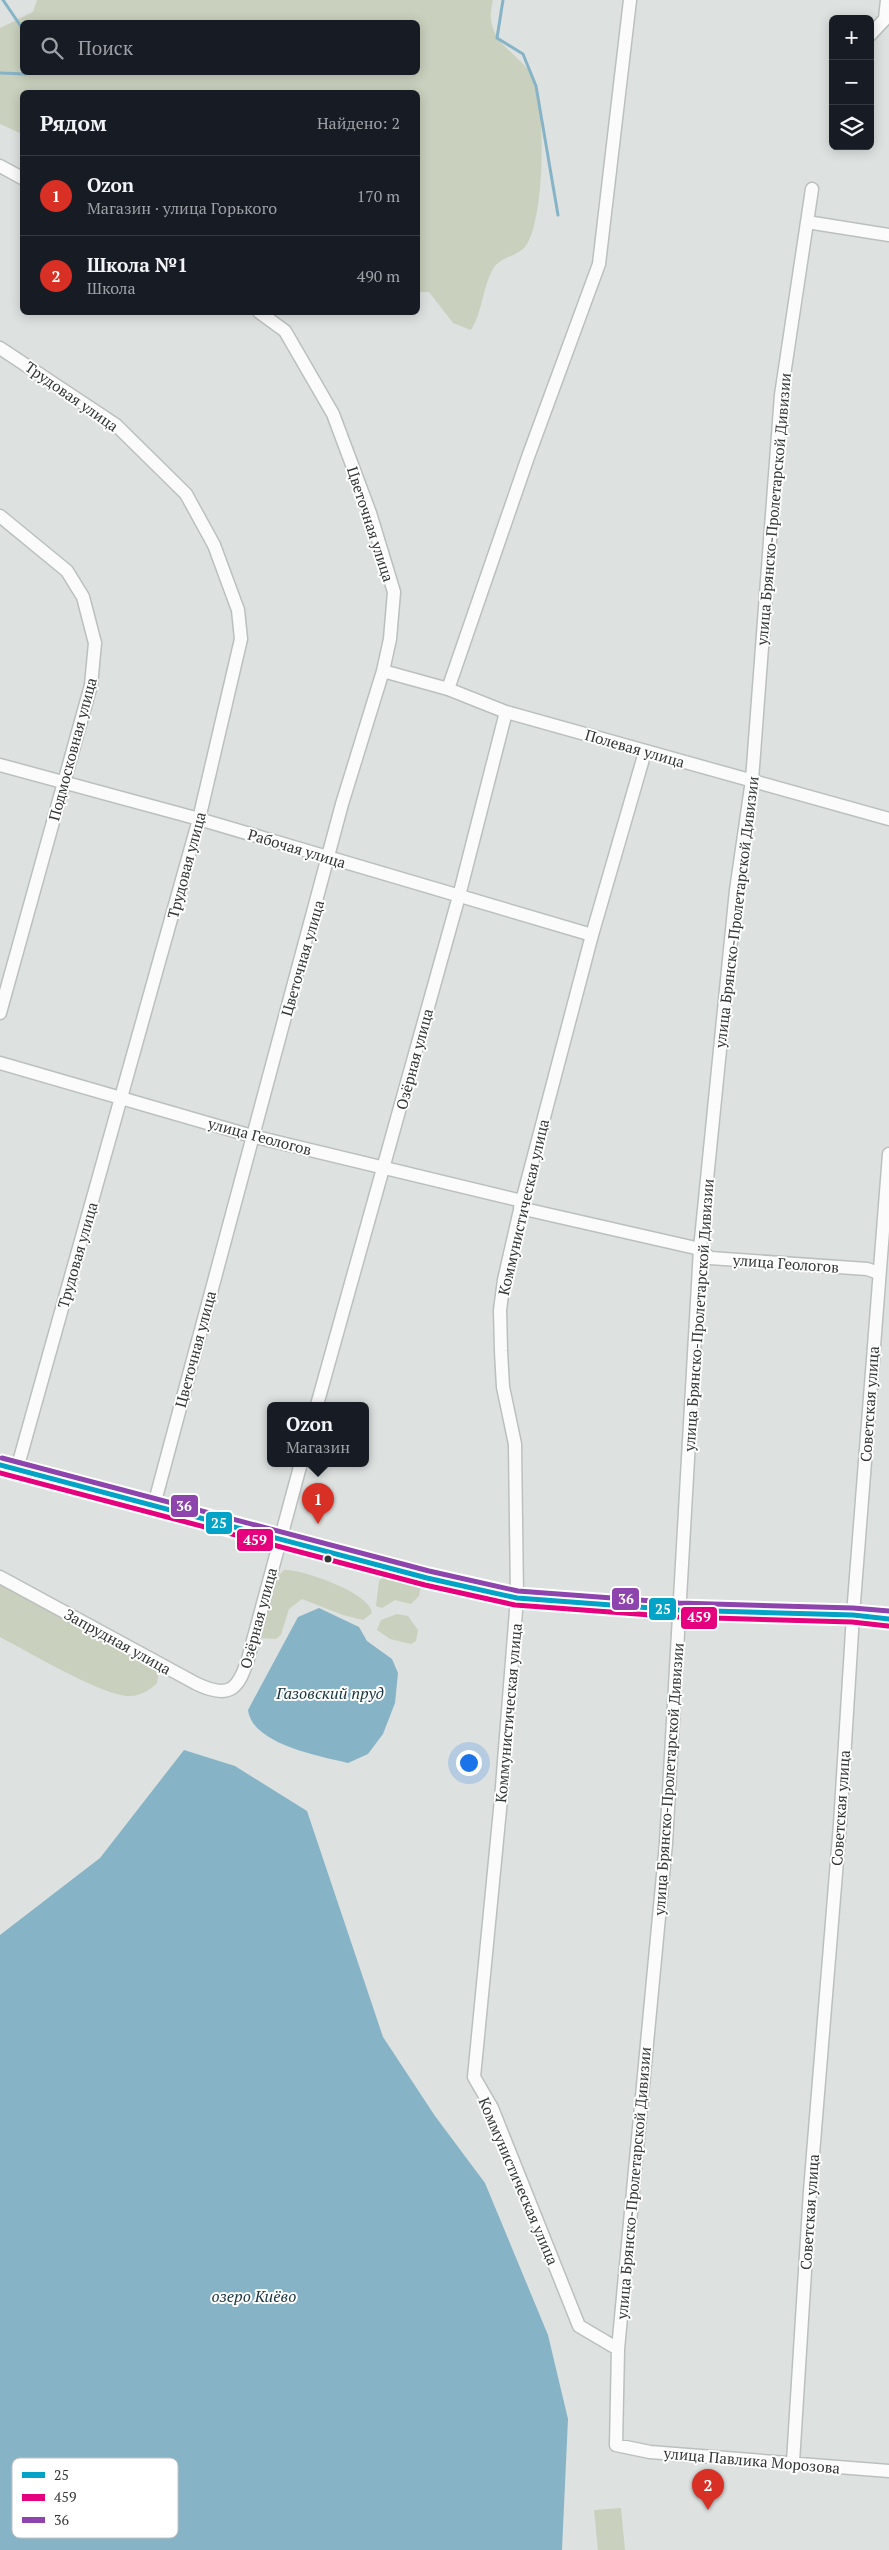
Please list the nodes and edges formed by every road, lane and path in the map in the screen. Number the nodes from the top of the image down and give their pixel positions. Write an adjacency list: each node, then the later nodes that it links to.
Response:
1 (630, 0): 13 (street)
2 (887, 0): 3 (street)
3 (874, 31)
4 (0, 166): 5 (street)
5 (20, 177)
6 (812, 189): 7 (street, улица Брянско-Пролетарской Дивизии)
7 (807, 222): 8 (street); 17 (street, улица Брянско-Пролетарской Дивизии)
8 (889, 234)
9 (263, 315): 12 (street, Цветочная улица)
10 (0, 348): 19 (street, Трудовая улица)
11 (0, 516): 18 (street, Подмосковная улица)
12 (383, 671): 13 (street, Полевая улица); 21 (street, Цветочная улица)
13 (448, 689): 14 (street, Полевая улица)
14 (506, 712): 15 (street, Полевая улица); 22 (street, Озёрная улица)
15 (645, 752): 17 (street, Полевая улица); 23 (street, Коммунистическая улица)
16 (0, 765): 18 (street, Рабочая улица)
17 (752, 780): 20 (street, Полевая улица); 31 (street, улица Брянско-Пролетарской Дивизии)
18 (64, 783): 19 (street, Рабочая улица); 24 (street, Подмосковная улица)
19 (199, 819): 21 (street, Рабочая улица); 26 (street, Трудовая улица)
20 (889, 819)
21 (330, 858): 22 (street, Рабочая улица); 27 (street, Цветочная улица)
22 (459, 896): 23 (street, Рабочая улица); 29 (street, Озёрная улица)
23 (592, 935): 30 (street, Коммунистическая улица)
24 (0, 1013)
25 (0, 1062): 26 (street, улица Геологов)
26 (120, 1098): 27 (street, улица Геологов); 34 (street, Трудовая улица)
27 (252, 1136): 29 (street, улица Геологов); 36 (street, Цветочная улица)
28 (889, 1154): 32 (street, Советская улица)
29 (384, 1168): 30 (street, улица Геологов); 33 (street, Озёрная улица)
30 (521, 1205): 31 (street, улица Геологов); 39 (street, Коммунистическая улица)
31 (700, 1249): 32 (street, улица Геологов); 40 (street, улица Брянско-Пролетарской Дивизии)
32 (879, 1273): 41 (street, Советская улица)
33 (318, 1402)
34 (9, 1467): 36 (street)
35 (300, 1467): 37 (street, Озёрная улица)
36 (154, 1505): 37 (street)
37 (280, 1538): 39 (street); 43 (street, Озёрная улица)
38 (0, 1577): 43 (street, Запрудная улица)
39 (517, 1598): 40 (street); 44 (street, Коммунистическая улица)
40 (679, 1610): 41 (street); 44 (street, улица Брянско-Пролетарской Дивизии)
41 (853, 1615): 42 (street); 46 (street, Советская улица)
42 (889, 1619)
43 (237, 1685)
44 (618, 2349): 45 (street, улица Брянско-Пролетарской Дивизии)
45 (616, 2445): 46 (street, улица Павлика Морозова)
46 (793, 2462): 47 (street, улица Павлика Морозова)
47 (889, 2471)

